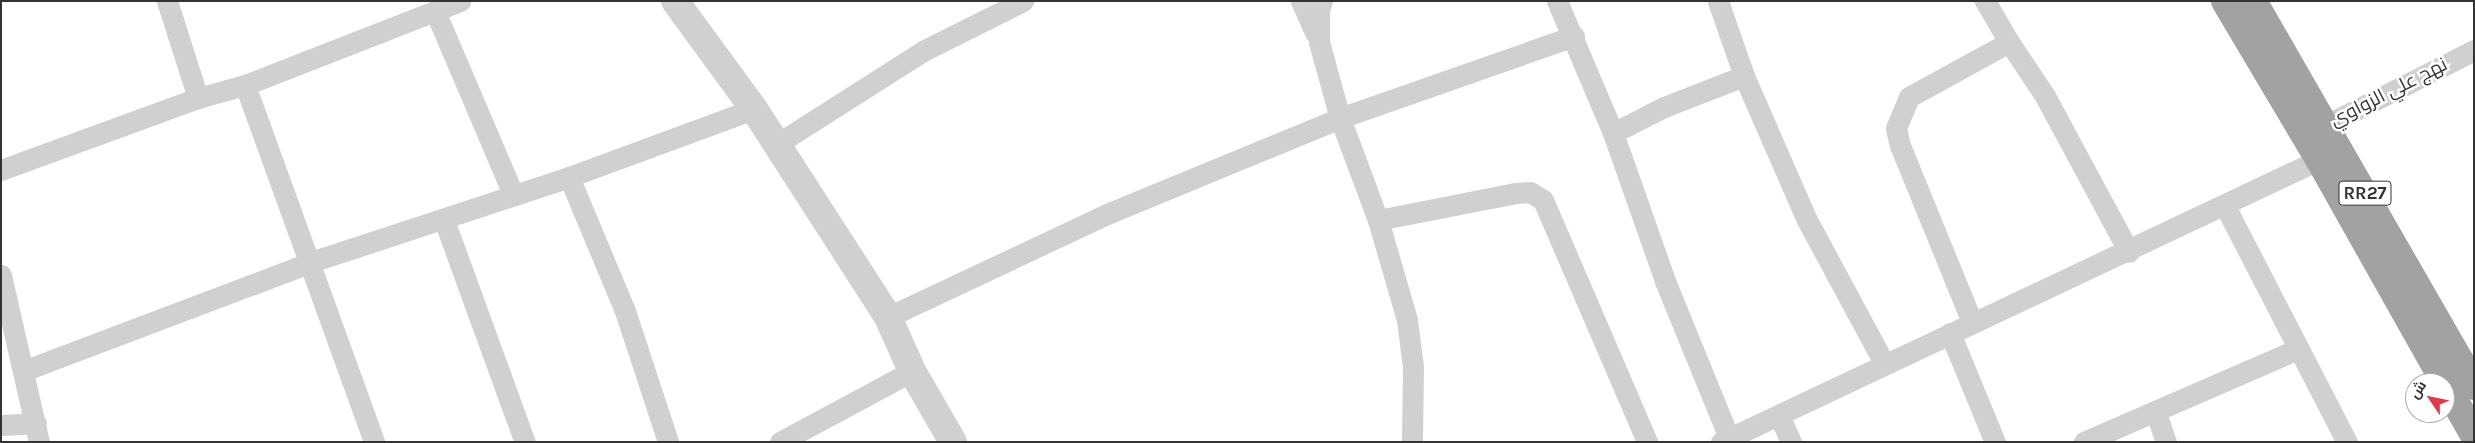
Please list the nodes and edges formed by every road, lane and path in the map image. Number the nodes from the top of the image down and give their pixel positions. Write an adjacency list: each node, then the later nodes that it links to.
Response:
1 (167, 1): 19 (street)
2 (460, 1): 12 (street)
3 (674, 1): 20 (street)
4 (1023, 1): 24 (street)
5 (1301, 1): 14 (street)
6 (1322, 1): 14 (street)
7 (1557, 1): 13 (street)
8 (1718, 1): 17 (street)
9 (1985, 1): 15 (street)
10 (2225, 1): 22 (highway, RR27)
11 (2253, 1): 22 (highway, RR27)
12 (435, 11): 18 (street); 28 (street)
13 (1574, 36): 21 (street); 23 (street)
14 (1319, 42): 21 (street)
15 (2009, 42): 32 (street); 36 (street)
16 (2474, 50): 22 (street, نهج علي الزواوي)
17 (1744, 76): 23 (street); 39 (street)
18 (245, 85): 19 (street); 33 (street)
19 (198, 98): 26 (street)
20 (754, 109): 24 (street); 27 (street)
21 (1340, 118): 31 (street); 35 (street)
22 (2316, 130): 25 (highway, RR27)
23 (1613, 133): 50 (street)
24 (777, 144): 35 (street)
25 (2330, 155): 29 (street); 42 (highway, RR27); 43 (highway, RR27)
26 (1, 170)
27 (569, 177): 28 (street); 53 (street)
28 (513, 194): 30 (street)
29 (2225, 206): 32 (street); 38 (street)
30 (444, 220): 33 (street); 52 (street)
31 (1378, 220): 56 (street); 57 (street)
32 (2129, 252): 36 (street)
33 (311, 262): 40 (street); 51 (street)
34 (1, 275): 40 (street)
35 (888, 317): 41 (street)
36 (1972, 322): 37 (street)
37 (1950, 332): 39 (street); 59 (street)
38 (2298, 349): 45 (street); 62 (street)
39 (1884, 363): 46 (street)
40 (23, 371): 48 (street)
41 (912, 371): 54 (street); 55 (street)
42 (2440, 373)
43 (2474, 386)
44 (2455, 401): 49 (highway, RR27)
45 (2156, 413): 60 (street); 61 (street)
46 (1779, 415): 50 (street); 58 (street)
47 (1, 426): 48 (street)
48 (37, 433)
49 (2474, 435)
50 (1725, 440)
51 (374, 442)
52 (525, 442)
53 (668, 442)
54 (780, 442)
55 (953, 442)
56 (1412, 442)
57 (1647, 442)
58 (1791, 442)
59 (1995, 442)
60 (2084, 442)
61 (2166, 442)
62 (2347, 442)

